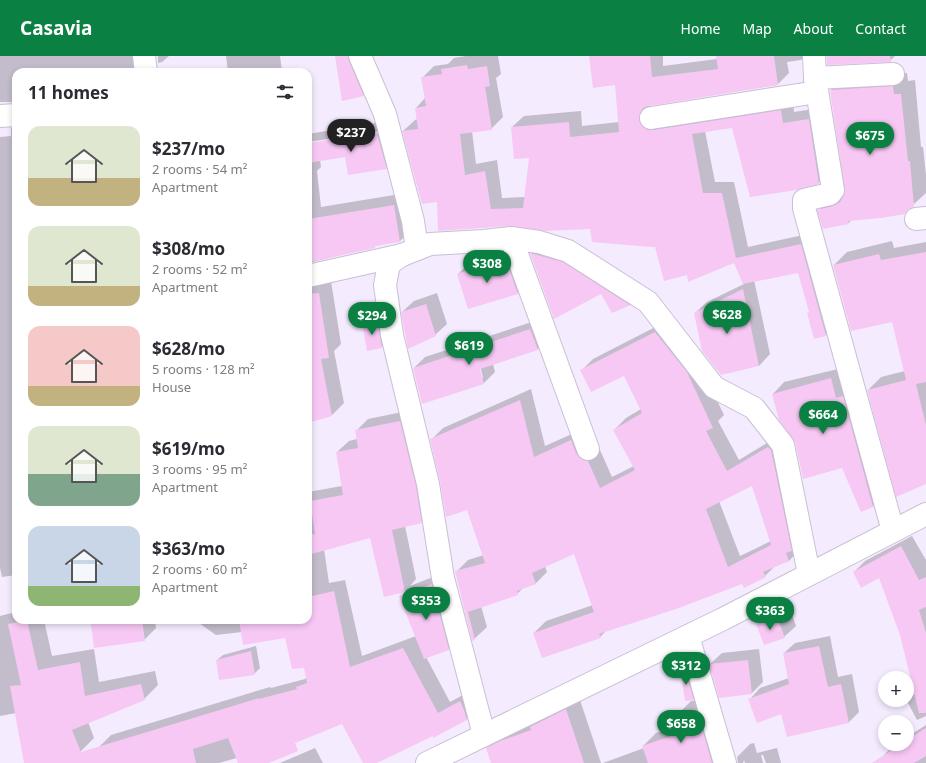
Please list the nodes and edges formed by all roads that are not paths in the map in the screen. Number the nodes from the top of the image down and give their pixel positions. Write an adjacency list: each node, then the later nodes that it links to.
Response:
1 (144, 56): 4 (street)
2 (360, 56): 11 (street)
3 (814, 56): 6 (street)
4 (146, 68)
5 (893, 74): 6 (street)
6 (816, 85): 9 (street); 15 (street)
7 (12, 115): 8 (street)
8 (0, 116)
9 (651, 118)
10 (511, 238): 11 (street); 13 (street); 16 (street)
11 (409, 252): 12 (street); 18 (street)
12 (312, 275)
13 (588, 449)
14 (926, 514): 15 (street)
15 (893, 531): 16 (street)
16 (809, 574): 17 (street)
17 (688, 636): 18 (street); 20 (street)
18 (484, 735): 19 (street)
19 (427, 763)
20 (725, 763)

